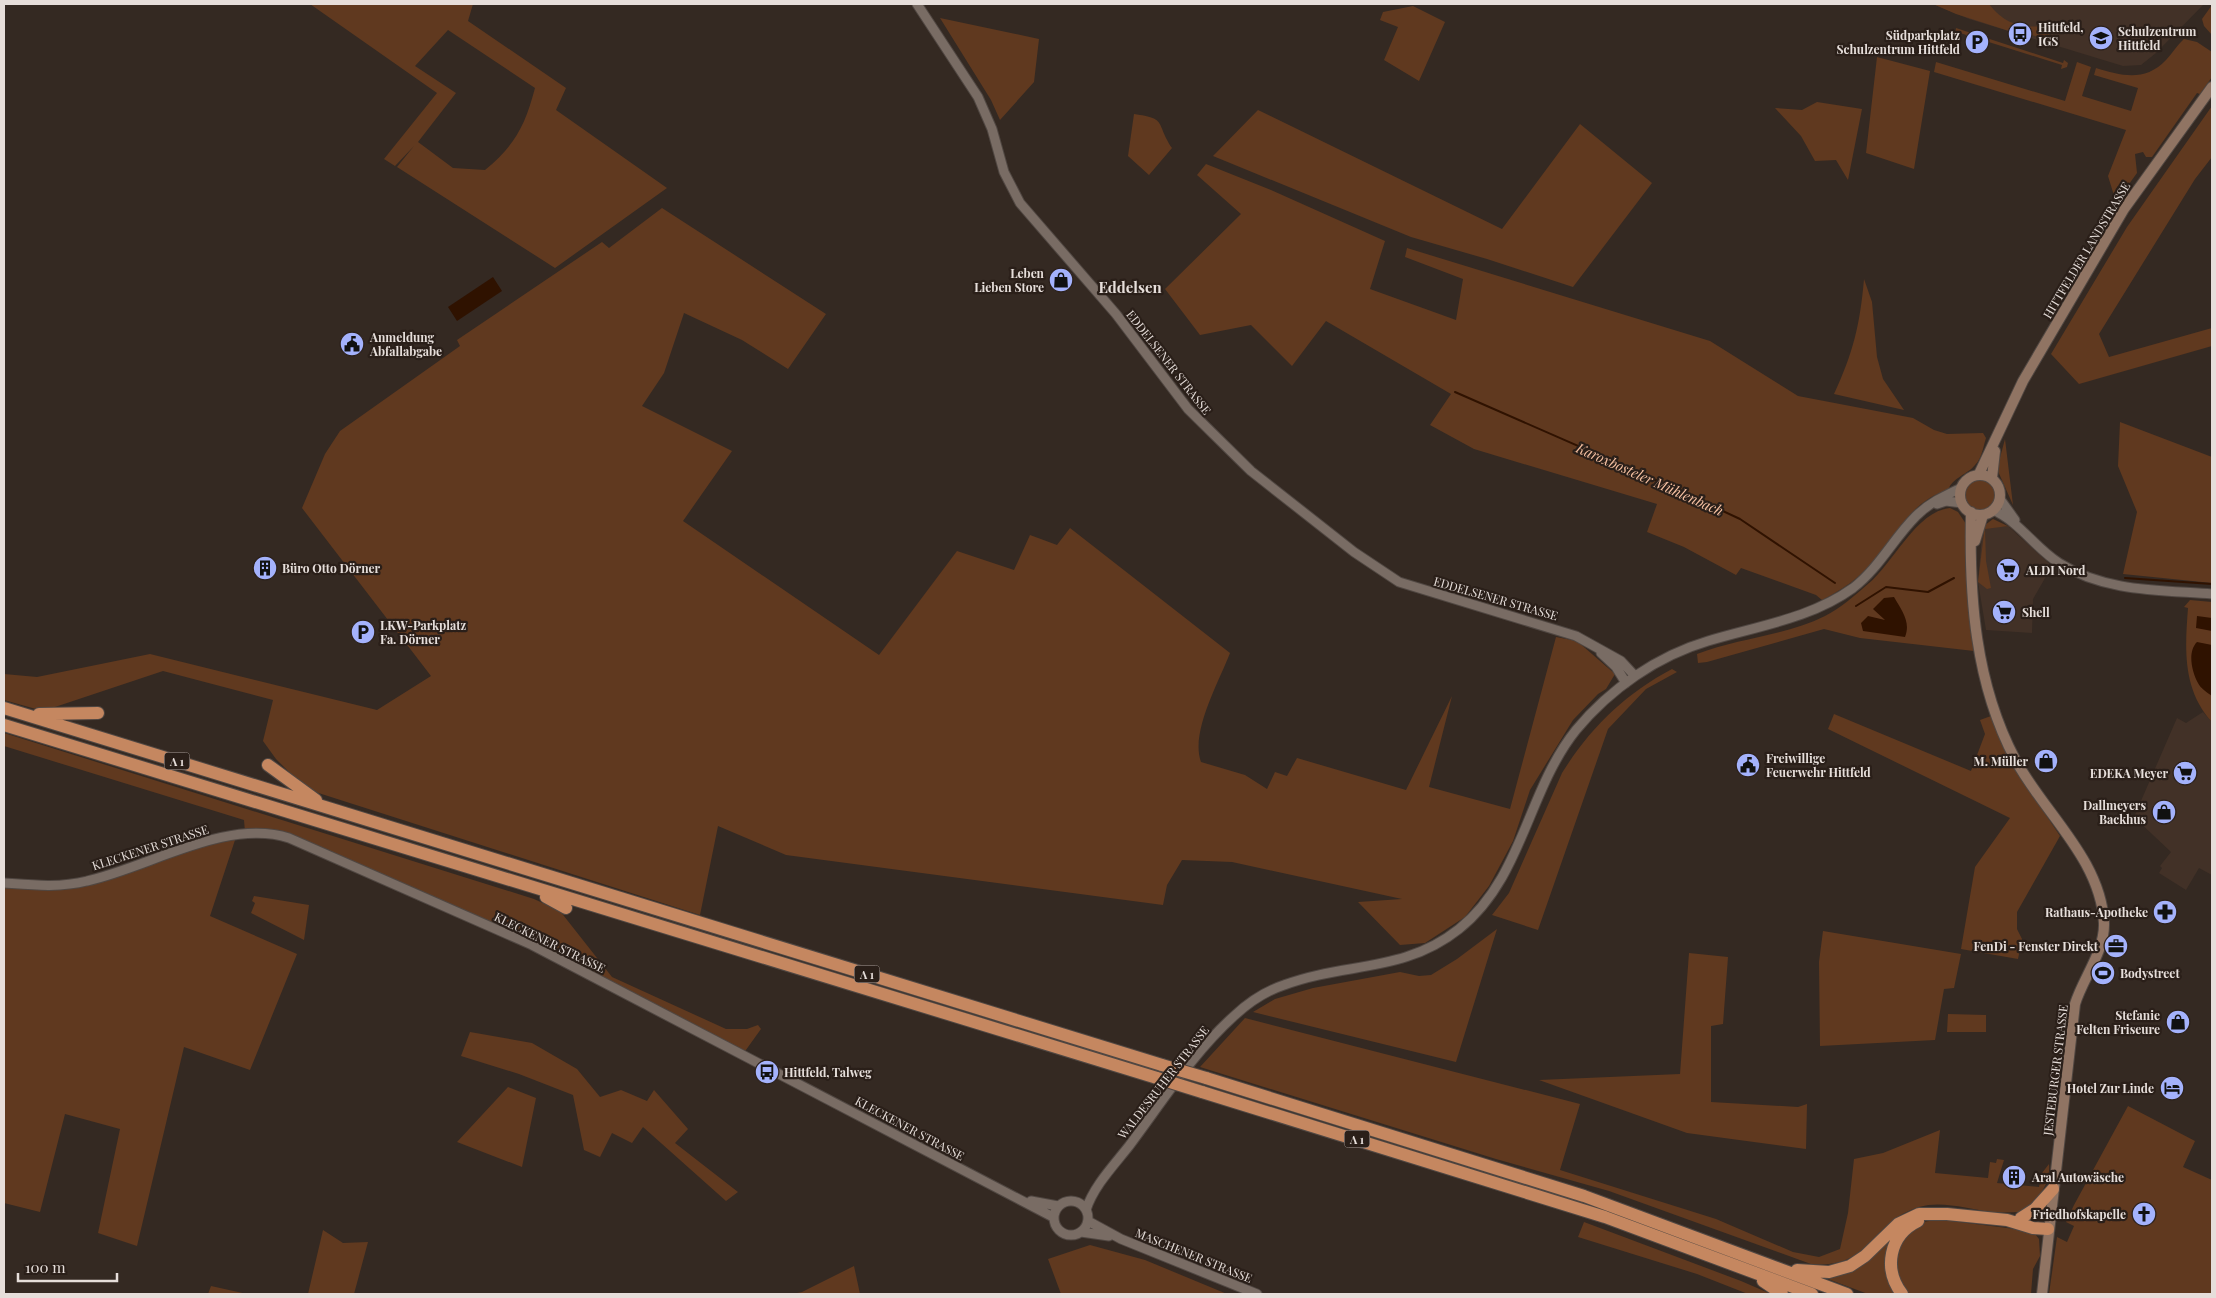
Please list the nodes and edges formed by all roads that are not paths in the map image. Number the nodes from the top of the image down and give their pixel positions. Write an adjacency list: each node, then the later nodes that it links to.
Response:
1 (917, 4): 16 (street, EDDELSENER STRASSE)
2 (2212, 87): 3 (main road, HITTFELDER LANDSTRASSE)
3 (1998, 435): 4 (main road, HITTFELDER LANDSTRASSE); 5 (main road, HITTFELDER LANDSTRASSE)
4 (1979, 474): 5 (main road); 6 (main road)
5 (1992, 478): 7 (main road)
6 (1961, 488): 8 (main road); 12 (street, WALDESRUHER STRASSE)
7 (2000, 498): 9 (main road); 13 (street)
8 (1962, 503): 10 (main road); 12 (street, WALDESRUHER STRASSE)
9 (1993, 510): 11 (main road); 13 (street)
10 (1971, 512): 11 (main road); 14 (main road)
11 (1983, 514): 14 (main road)
12 (1917, 515): 17 (street, WALDESRUHER STRASSE)
13 (2019, 527): 15 (street)
14 (1971, 559): 30 (main road, JESTEBURGER STRASSE)
15 (2212, 594)
16 (1598, 649): 17 (street, EDDELSENER STRASSE); 18 (street, EDDELSENER STRASSE)
17 (1636, 676): 18 (street, WALDESRUHER STRASSE)
18 (1626, 682): 29 (street, WALDESRUHER STRASSE)
19 (8, 710): 20 (highway); 23 (highway, A 1)
20 (98, 713)
21 (4, 725): 25 (highway, A 1)
22 (268, 765): 23 (highway)
23 (341, 812): 43 (highway, A 1, bridge)
24 (4, 883): 31 (street, KLECKENER STRASSE)
25 (527, 885): 26 (highway); 28 (highway, A 1)
26 (566, 908)
27 (806, 980): 28 (highway)
28 (843, 982): 44 (highway, A 1, bridge)
29 (1100, 1184): 32 (street, WALDESRUHER STRASSE); 34 (street, WALDESRUHER STRASSE)
30 (2053, 1189): 37 (highway); 40 (main road, JESTEBURGER STRASSE)
31 (1014, 1196): 33 (street, KLECKENER STRASSE); 36 (street, KLECKENER STRASSE)
32 (1077, 1202): 33 (street); 34 (street)
33 (1058, 1206): 36 (street)
34 (1086, 1210): 39 (street)
35 (1937, 1214): 38 (highway); 43 (highway); 49 (highway)
36 (1054, 1217): 41 (street)
37 (2021, 1218): 38 (highway); 40 (highway)
38 (2007, 1220): 40 (highway)
39 (1088, 1221): 41 (street); 42 (street, MASCHENER STRASSE)
40 (2048, 1228): 50 (main road, JESTEBURGER STRASSE)
41 (1081, 1232): 42 (street, MASCHENER STRASSE)
42 (1121, 1239): 45 (street, MASCHENER STRASSE)
43 (1777, 1268): 48 (highway, A 1)
44 (1746, 1269): 46 (highway); 47 (highway, A 1)
45 (1257, 1294)
46 (1782, 1294)
47 (1812, 1294)
48 (1847, 1294)
49 (1902, 1294)
50 (2042, 1294)

